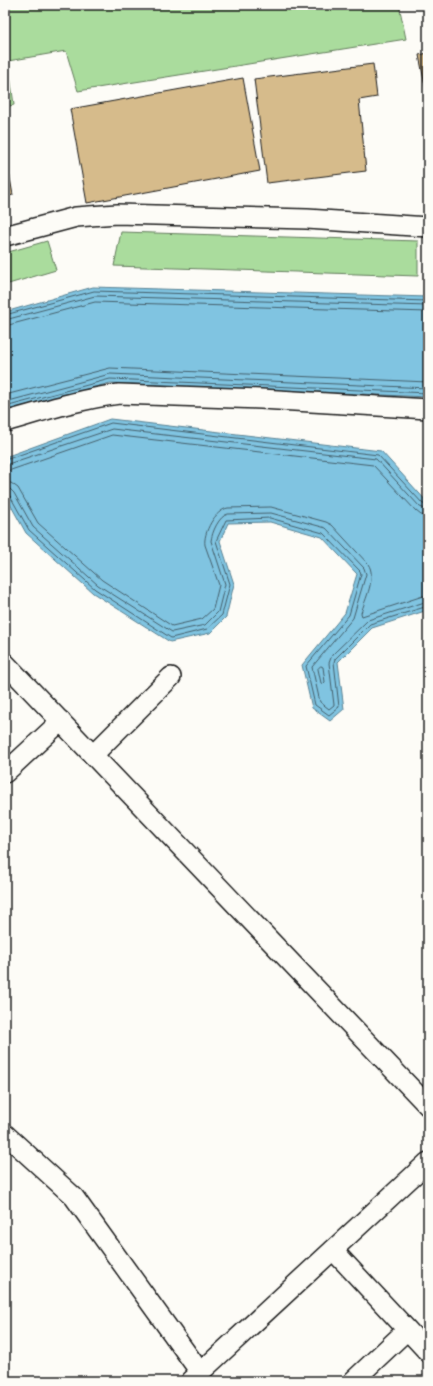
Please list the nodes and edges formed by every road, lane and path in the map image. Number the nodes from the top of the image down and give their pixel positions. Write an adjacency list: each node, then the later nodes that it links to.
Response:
1 (428, 227): 2 (street)
2 (5, 236)
3 (428, 408): 4 (street)
4 (5, 422)
5 (5, 663): 7 (street)
6 (171, 677): 8 (street)
7 (61, 721): 8 (street); 9 (street)
8 (93, 755): 10 (street)
9 (5, 773)
10 (428, 1106)
11 (5, 1134): 16 (street)
12 (428, 1162): 13 (street)
13 (333, 1250): 14 (street); 16 (street)
14 (407, 1330): 15 (street); 17 (street)
15 (428, 1352)
16 (196, 1377)
17 (353, 1381)

